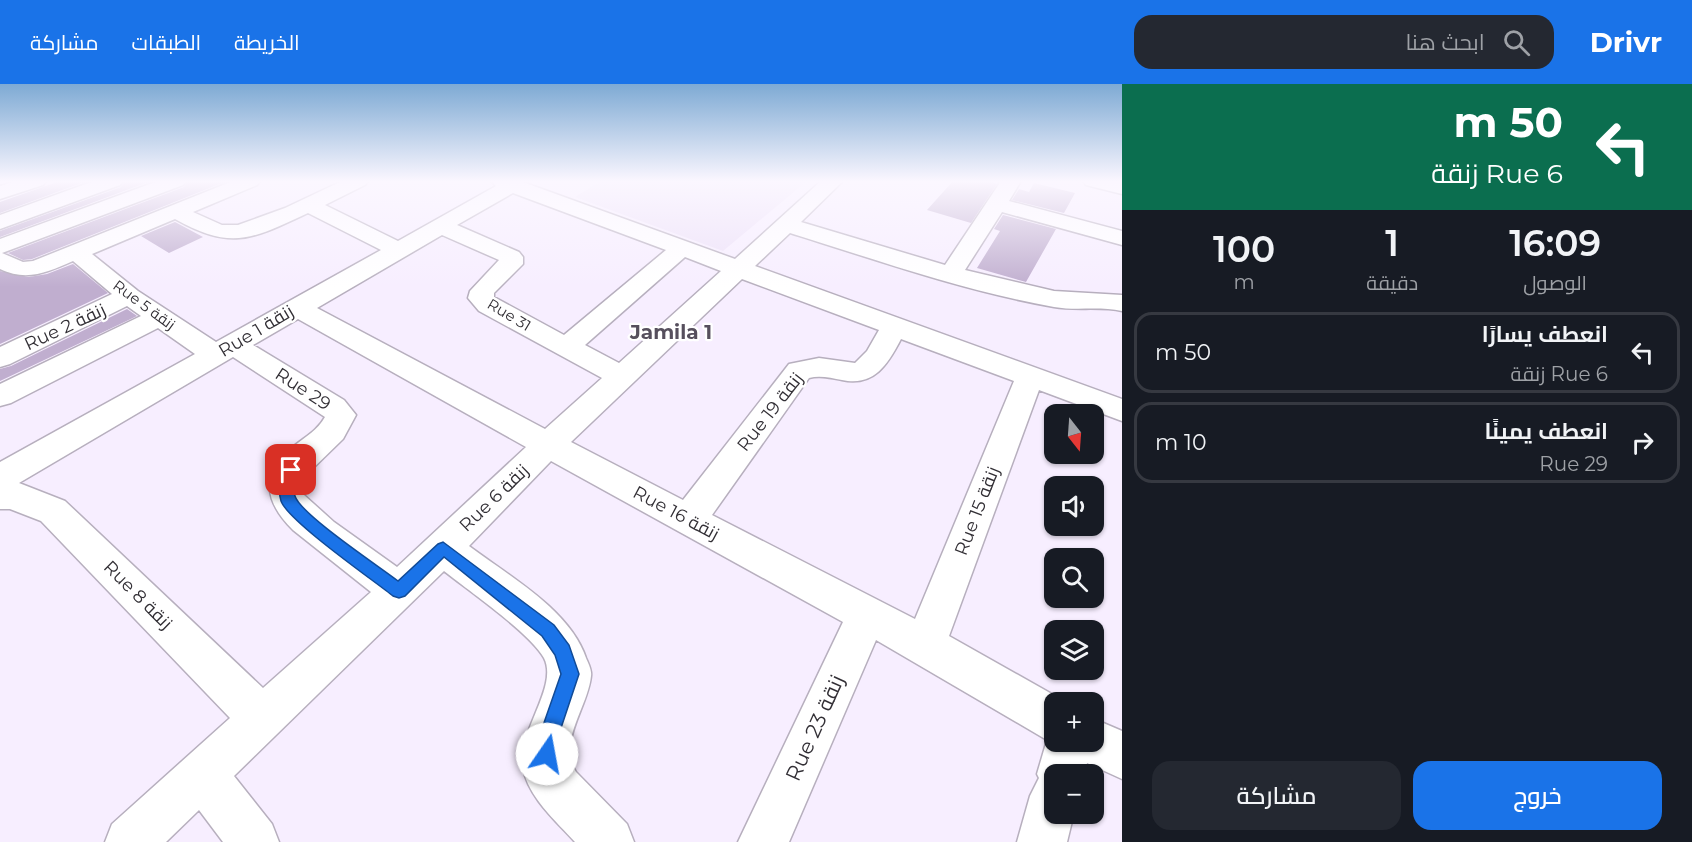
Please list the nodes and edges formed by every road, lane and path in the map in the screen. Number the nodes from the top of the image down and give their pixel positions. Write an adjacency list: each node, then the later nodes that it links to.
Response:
1 (16, 216): 12 (street)
2 (82, 216): 16 (street)
3 (162, 216): 19 (street)
4 (187, 216): 5 (street)
5 (278, 216)
6 (332, 216): 18 (street)
7 (455, 216): 14 (street, Rue 1 زنقة)
8 (597, 216): 17 (street)
9 (796, 216): 13 (street, Rue 6 زنقة)
10 (989, 216): 22 (street)
11 (1042, 216): 15 (street)
12 (0, 222)
13 (787, 225): 21 (street, Rue 6 زنقة); 22 (street)
14 (440, 226): 18 (street, Rue 1 زنقة); 28 (street, Rue 31)
15 (1122, 238)
16 (0, 247)
17 (682, 248): 21 (street); 28 (street)
18 (397, 249): 25 (street, Rue 1 زنقة)
19 (75, 251): 20 (street); 23 (street, Rue 5 زنقة)
20 (0, 260)
21 (739, 269): 27 (street); 31 (street, Rue 6 زنقة)
22 (951, 273): 24 (street)
23 (129, 296): 26 (street, Rue 5 زنقة); 30 (street, Rue 2 زنقة)
24 (1122, 303)
25 (296, 307): 29 (street, Rue 1 زنقة); 35 (street, Rue 16 زنقة)
26 (159, 317): 29 (street, Rue 5 زنقة); 33 (street)
27 (895, 326): 32 (street); 38 (street, Rue 19 زنقة)
28 (567, 347): 31 (street, Rue 31)
29 (225, 350): 36 (street, Rue 1 زنقة); 40 (street, Rue 29)
30 (0, 358)
31 (622, 376): 35 (street, Rue 6 زنقة)
32 (1030, 376): 34 (street); 42 (street, Rue 15 زنقة)
33 (0, 396)
34 (1122, 410)
35 (548, 445): 38 (street, Rue 16 زنقة); 39 (street, Rue 6 زنقة)
36 (0, 478)
37 (0, 495): 44 (street, Rue 8 زنقة)
38 (688, 520): 41 (street, Rue 16 زنقة)
39 (443, 548): 40 (street, Rue 6 زنقة); 51 (street)
40 (399, 591): 44 (street, Rue 6 زنقة)
41 (867, 614): 42 (street, Rue 16 زنقة); 52 (street, Rue 23 زنقة)
42 (925, 645): 43 (street, Rue 16 زنقة)
43 (1044, 714)
44 (262, 718): 47 (street, Rue 6 زنقة)
45 (1104, 747): 46 (street)
46 (1122, 756)
47 (202, 774): 49 (street, Rue 6 زنقة); 50 (street)
48 (1047, 824): 53 (street)
49 (130, 842)
50 (254, 842)
51 (609, 842)
52 (763, 842)
53 (1042, 842)

